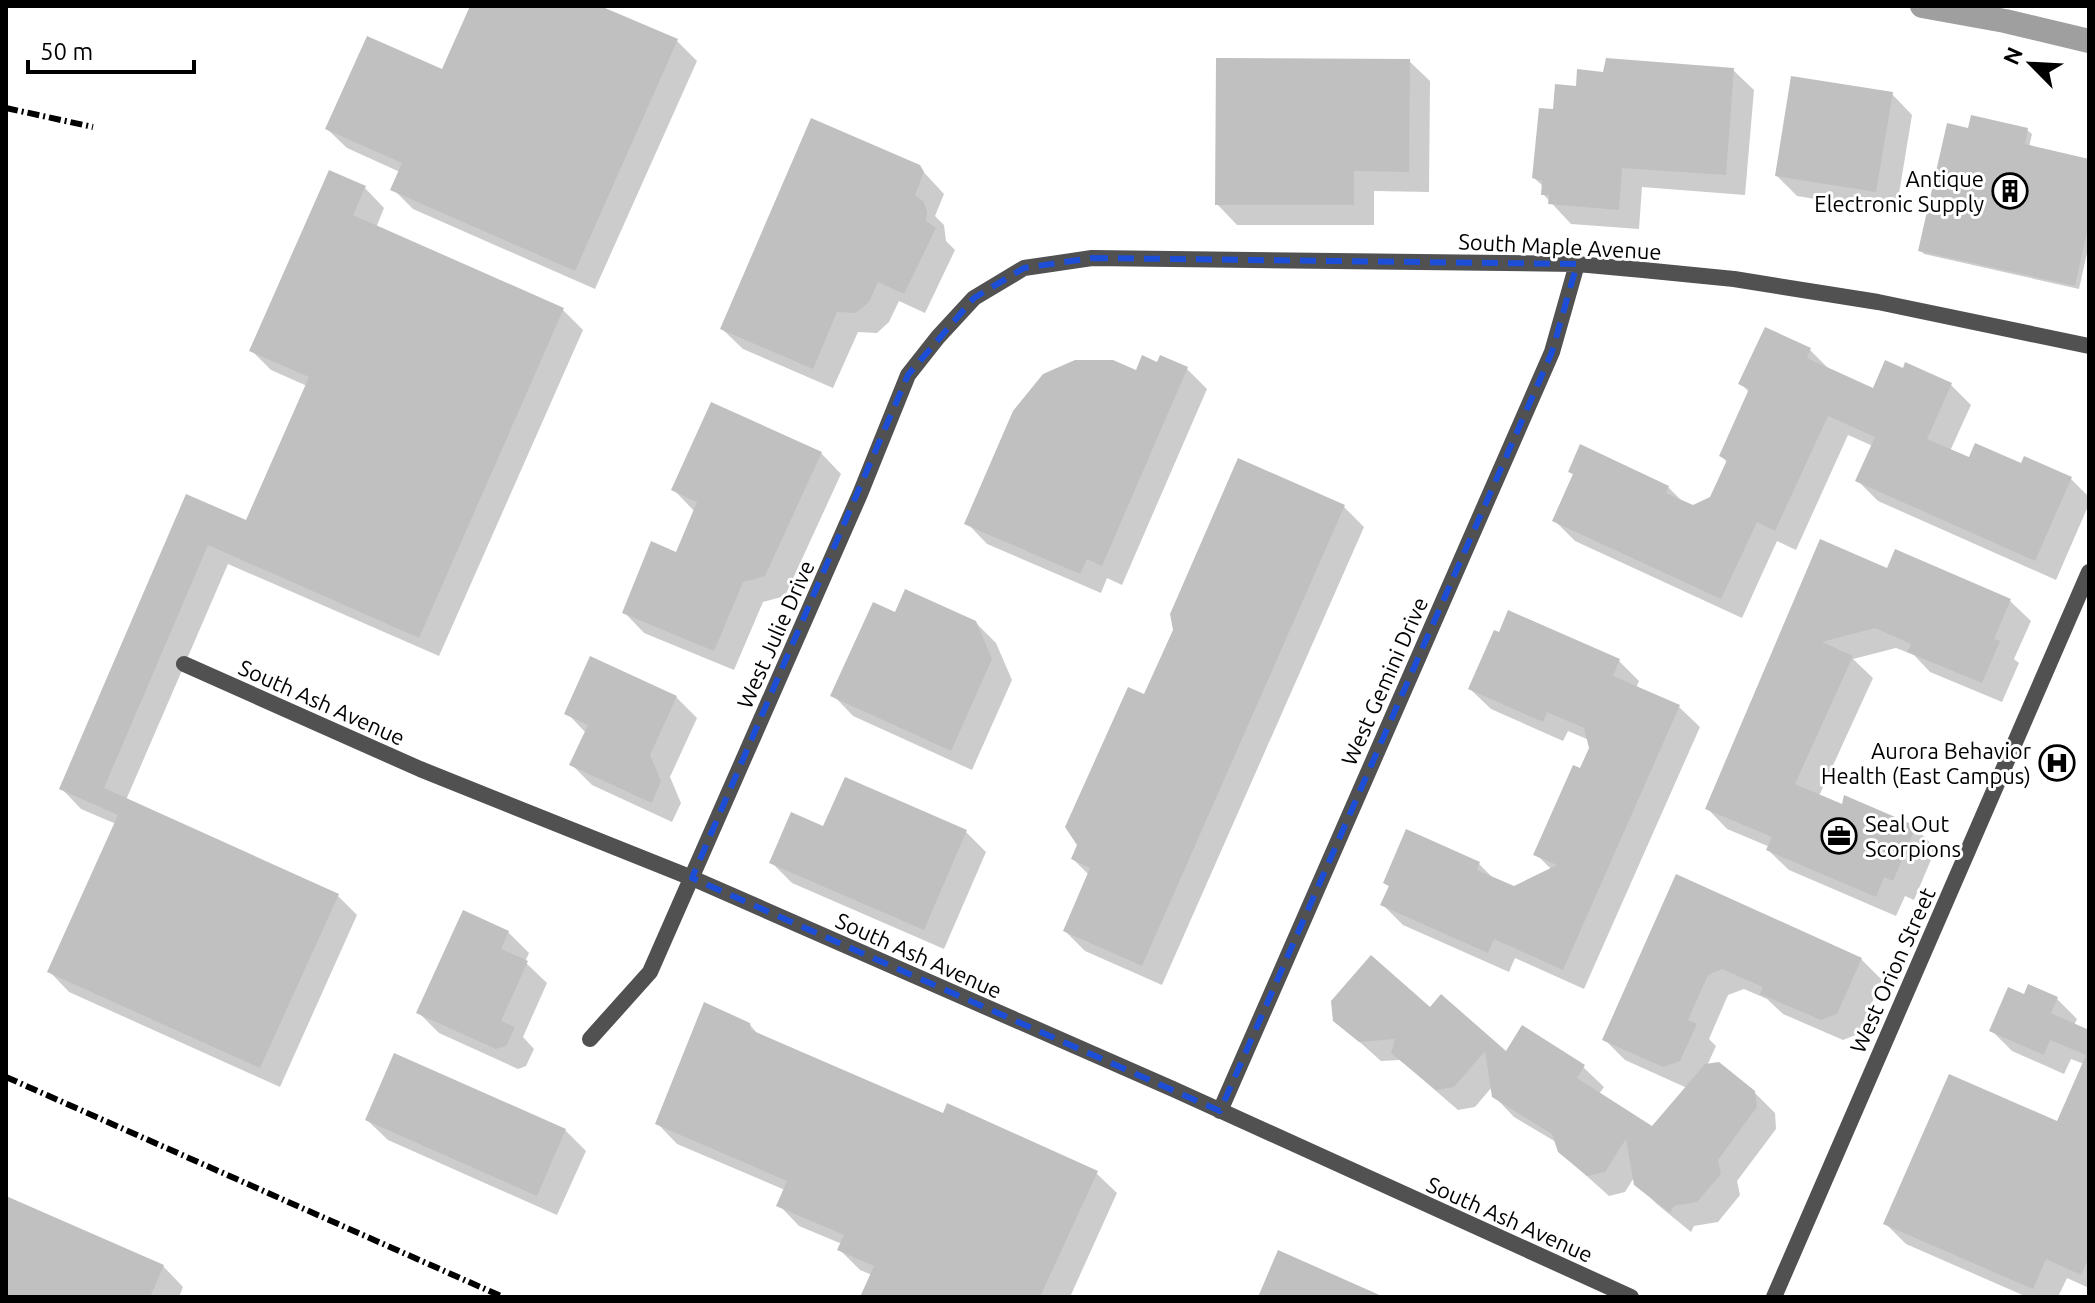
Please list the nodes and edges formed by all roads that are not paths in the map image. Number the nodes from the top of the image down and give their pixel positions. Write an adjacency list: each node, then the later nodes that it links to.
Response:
1 (1577, 264): 2 (street, South Maple Avenue); 3 (street, South Maple Avenue); 8 (street, West Gemini Drive)
2 (1024, 268): 6 (street, West Julie Drive)
3 (2089, 346)
4 (2089, 572): 10 (street, West Orion Street)
5 (184, 664): 6 (street, South Ash Avenue)
6 (692, 878): 7 (street, West Julie Drive); 8 (street, South Ash Avenue)
7 (590, 1039)
8 (1220, 1111): 9 (street, South Ash Avenue)
9 (1631, 1297)
10 (1774, 1297)

